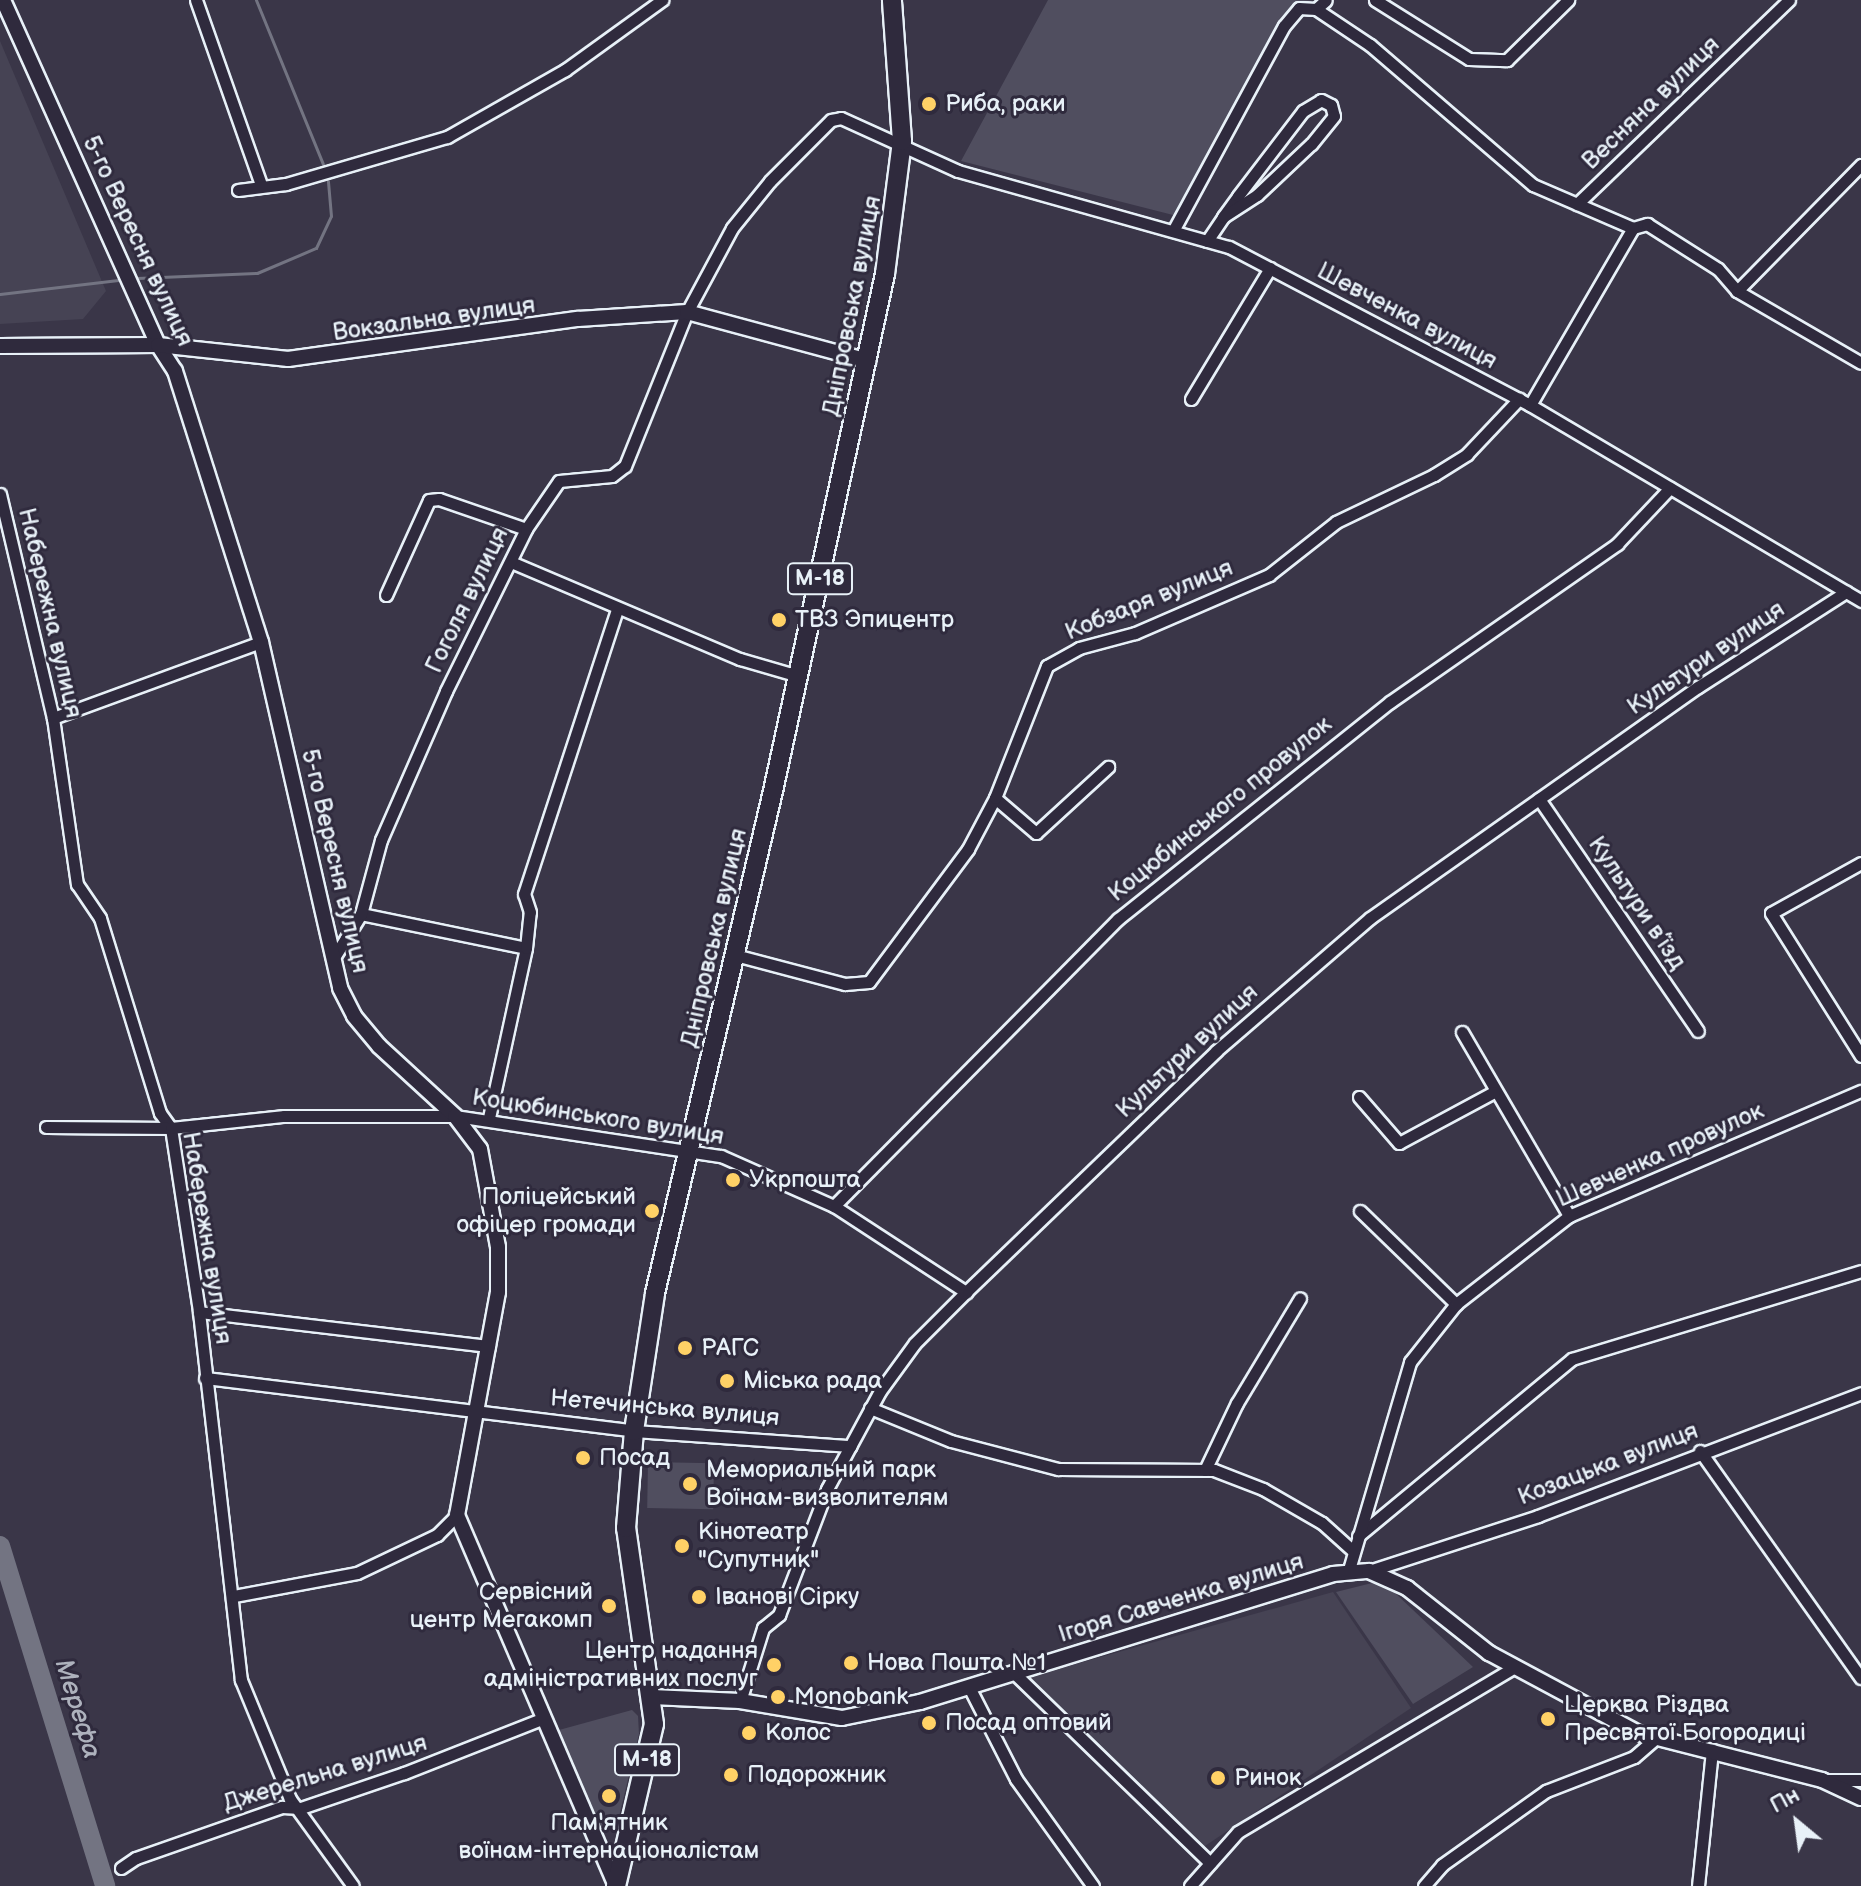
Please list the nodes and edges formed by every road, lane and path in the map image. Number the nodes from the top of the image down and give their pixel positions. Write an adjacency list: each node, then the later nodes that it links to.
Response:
1 (3, 0): 23 (street, 5-го Вересня вулиця)
2 (196, 0): 13 (street)
3 (662, 0): 13 (street)
4 (892, 0): 11 (highway, Дніпровська вулиця / М-18)
5 (1326, 0): 10 (street)
6 (1375, 0): 7 (street)
7 (1568, 0)
8 (1789, 0): 15 (street, Весняна вулиця)
9 (1296, 4): 10 (street); 18 (street)
10 (1316, 9): 15 (street)
11 (902, 141): 18 (street, Шевченка вулиця); 22 (street, Шевченка вулиця); 25 (highway, Дніпровська вулиця / М-18)
12 (1861, 165): 21 (street)
13 (261, 185): 14 (street)
14 (238, 190)
15 (1577, 204): 17 (street)
16 (1223, 217): 16 (street); 19 (street)
17 (1633, 228): 21 (street); 28 (street, Кобзаря вулиця)
18 (1173, 231): 19 (street, Шевченка вулиця)
19 (1207, 241): 20 (street, Шевченка вулиця)
20 (1270, 268): 27 (street); 28 (street, Шевченка вулиця)
21 (1737, 291): 26 (street)
22 (687, 312): 23 (street, Вокзальна вулиця); 25 (street, Вокзальна вулиця); 31 (street, Гоголя вулиця)
23 (158, 345): 24 (street, Вокзальна вулиця); 37 (street, 5-го Вересня вулиця)
24 (0, 346)
25 (868, 361): 38 (highway, Дніпровська вулиця / М-18)
26 (1861, 363)
27 (1191, 399)
28 (1524, 402): 29 (street, Шевченка вулиця); 41 (street, Кобзаря вулиця)
29 (1670, 488): 33 (street, Шевченка вулиця); 59 (street, Коцюбинського провулок)
30 (0, 494): 39 (street, Набережна вулиця)
31 (526, 529): 32 (street, Гоголя вулиця); 34 (street)
32 (511, 562): 36 (street); 44 (street, Гоголя вулиця)
33 (1846, 592): 35 (street, Шевченка вулиця); 42 (street, Культури вулиця)
34 (386, 595)
35 (1861, 601)
36 (617, 609): 38 (street); 45 (street)
37 (261, 642): 39 (street); 47 (street, 5-го Вересня вулиця)
38 (798, 676): 46 (highway, Дніпровська вулиця / М-18)
39 (53, 718): 57 (street, Набережна вулиця)
40 (1108, 767): 41 (street)
41 (995, 798): 46 (street, Кобзаря вулиця)
42 (1539, 799): 48 (street, Культури в’їзд); 63 (street, Культури вулиця)
43 (1861, 863): 50 (street)
44 (361, 914): 45 (street); 47 (street, Гоголя вулиця)
45 (526, 948): 55 (street)
46 (735, 955): 58 (highway, Дніпровська вулиця / М-18)
47 (333, 959): 54 (street, 5-го Вересня вулиця)
48 (1698, 1031)
49 (1462, 1032): 52 (street)
50 (1861, 1056)
51 (1861, 1091): 61 (street, Шевченка провулок)
52 (1494, 1092): 53 (street); 61 (street)
53 (1359, 1097)
54 (455, 1116): 55 (street, Коцюбинського вулиця); 57 (street, Коцюбинського вулиця); 67 (street, 5-го Вересня вулиця)
55 (489, 1118): 58 (street, Коцюбинського вулиця)
56 (46, 1127): 57 (street, Коцюбинського вулиця)
57 (171, 1128): 66 (street, Набережна вулиця)
58 (688, 1152): 59 (street, Коцюбинського вулиця); 72 (highway, Дніпровська вулиця / М-18)
59 (834, 1206): 63 (street, Коцюбинського вулиця)
60 (1360, 1211): 65 (street)
61 (1569, 1216): 65 (street, Шевченка провулок)
62 (1861, 1271): 77 (street)
63 (966, 1292): 70 (street, Культури вулиця)
64 (1300, 1298): 75 (street)
65 (1456, 1304): 77 (street, Шевченка провулок)
66 (199, 1312): 67 (street); 68 (street, Набережна вулиця)
67 (489, 1346): 71 (street, 5-го Вересня вулиця)
68 (205, 1378): 71 (street); 81 (street, Набережна вулиця)
69 (1861, 1393): 74 (street, Козацька вулиця)
70 (870, 1408): 73 (street, Культури вулиця); 75 (street)
71 (475, 1412): 72 (street, Нетечинська вулиця); 76 (street, 5-го Вересня вулиця)
72 (634, 1431): 73 (street, Нетечинська вулиця); 86 (highway, Дніпровська вулиця / М-18)
73 (850, 1446): 87 (street, Культури вулиця)
74 (1700, 1451): 79 (street, Козацька вулиця); 84 (street)
75 (1205, 1470): 78 (street)
76 (457, 1515): 81 (street); 88 (street)
77 (1358, 1537): 78 (street, Шевченка провулок)
78 (1352, 1550): 80 (street, Шевченка провулок)
79 (1369, 1571): 80 (street, Ігоря Савченка вулиця); 82 (street)
80 (1348, 1573): 83 (street, Ігоря Савченка вулиця)
81 (234, 1596): 94 (street, Набережна вулиця)
82 (1515, 1667): 89 (street); 95 (street)
83 (1014, 1673): 85 (street, Ігоря Савченка вулиця); 95 (street)
84 (1861, 1678)
85 (969, 1687): 87 (street, Ігоря Савченка вулиця); 99 (street)
86 (652, 1697): 87 (street, Ігоря Савченка вулиця); 98 (highway, Дніпровська вулиця / М-18)
87 (740, 1701)
88 (542, 1719): 94 (street, Джерельна вулиця); 98 (street)
89 (1656, 1738): 90 (street); 101 (street)
90 (1712, 1750): 91 (street); 102 (street)
91 (1822, 1780): 92 (street); 93 (street)
92 (1861, 1780)
93 (1861, 1798)
94 (301, 1808): 96 (street, Джерельна вулиця); 97 (street, Набережна вулиця)
95 (1210, 1863): 100 (street)
96 (121, 1868)
97 (353, 1886)
98 (616, 1886)
99 (1093, 1886)
100 (1190, 1886)
101 (1424, 1886)
102 (1698, 1886)

